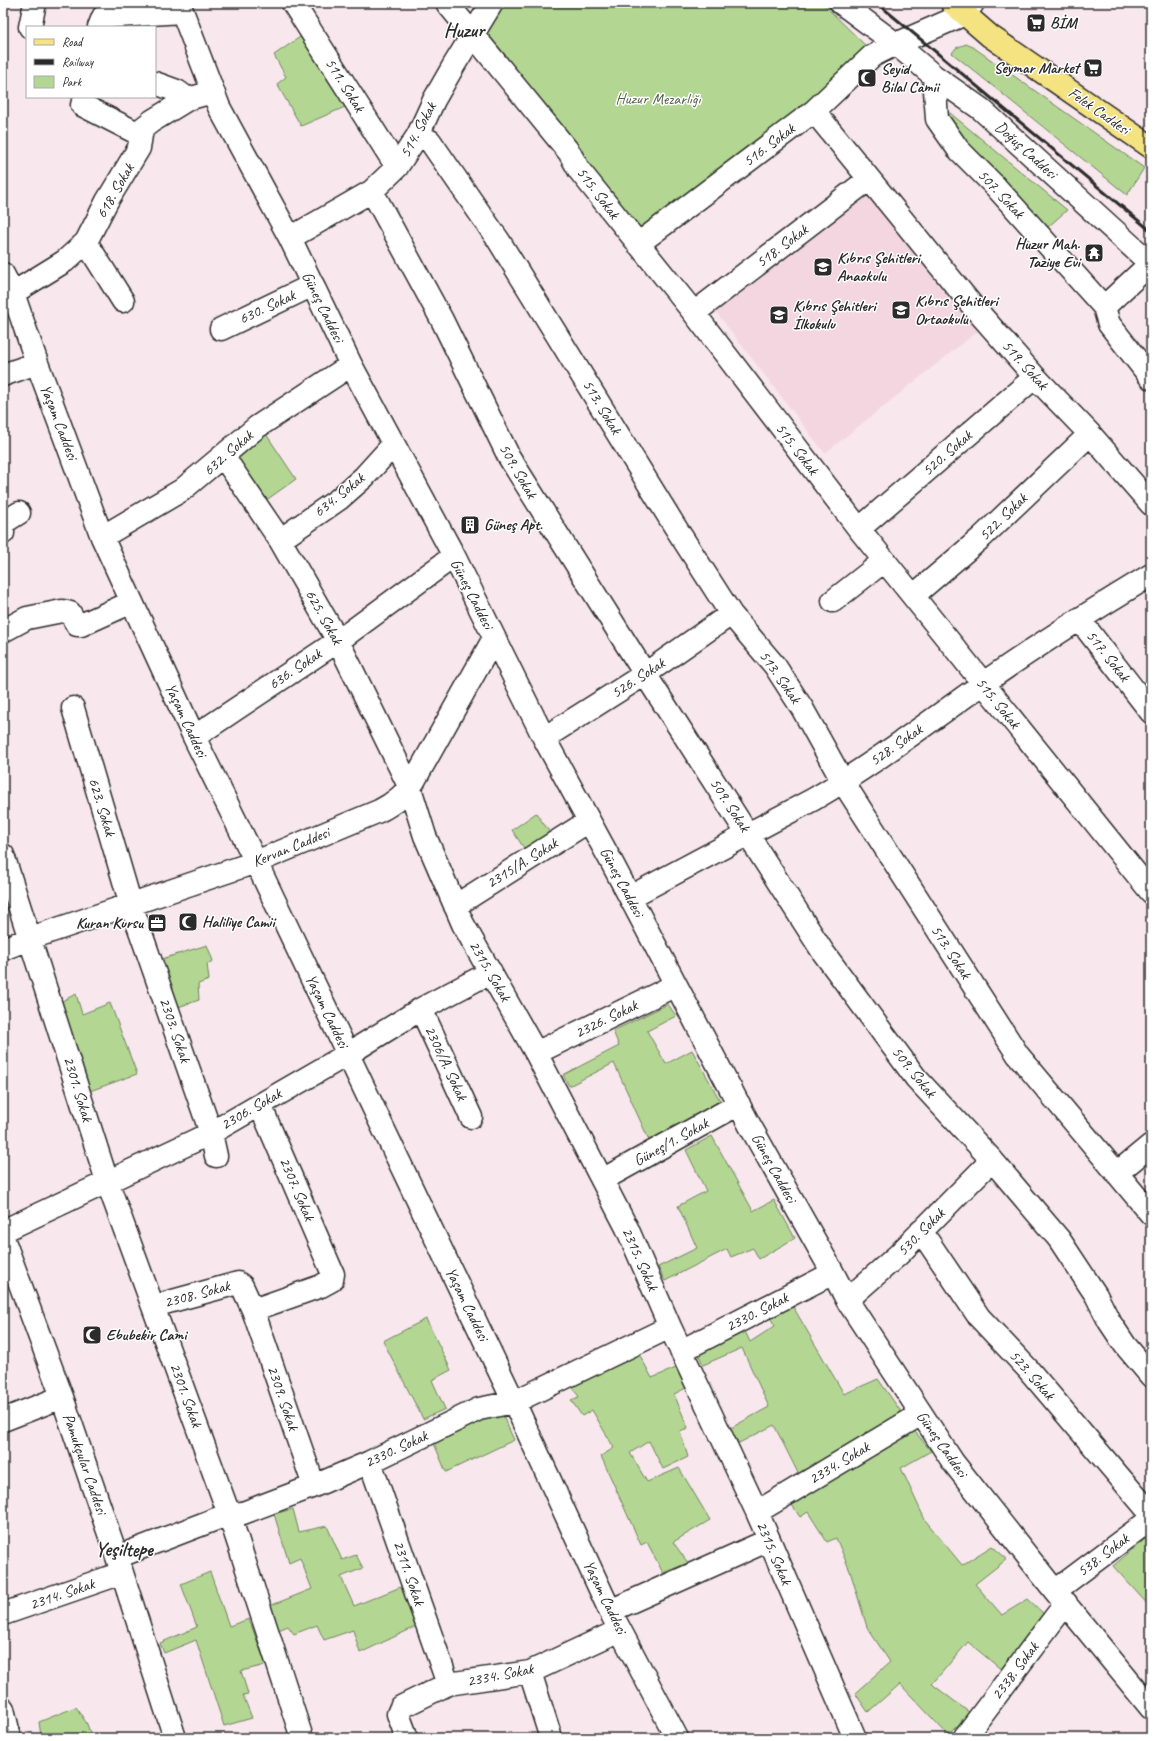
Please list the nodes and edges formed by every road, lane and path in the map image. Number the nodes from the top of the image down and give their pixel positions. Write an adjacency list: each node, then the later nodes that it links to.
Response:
1 (35, 3): 8 (street)
2 (293, 3): 21 (street, 511. Sokak)
3 (447, 3): 10 (street, 515. Sokak)
4 (492, 3): 10 (street, 514. Sokak)
5 (841, 3): 11 (street, Doğuş Caddesi)
6 (181, 7): 9 (street); 14 (street, Güneş Caddesi)
7 (963, 7): 11 (street, 516. Sokak); 20 (main road, Felek Caddesi)
8 (29, 26)
9 (99, 26)
10 (472, 33): 19 (street, 514. Sokak); 26 (street, 515. Sokak)
11 (896, 44): 12 (street, Doğuş Caddesi); 17 (street, 516. Sokak)
12 (934, 76): 27 (street, Doğuş Caddesi); 32 (street, 507. Sokak)
13 (156, 83): 15 (street)
14 (212, 92): 15 (street, 618. Sokak); 24 (street, Güneş Caddesi)
15 (188, 100): 18 (street, 618. Sokak)
16 (82, 106): 18 (street)
17 (814, 111): 22 (street, 519. Sokak); 26 (street, 516. Sokak)
18 (141, 135): 25 (street, 618. Sokak)
19 (418, 135): 21 (street, 514. Sokak); 55 (street, 513. Sokak)
20 (1151, 147)
21 (397, 167): 23 (street, 514. Sokak)
22 (869, 179): 33 (street, 518. Sokak); 38 (street, 519. Sokak)
23 (372, 191): 24 (street, 514. Sokak); 60 (street, 509. Sokak)
24 (290, 238): 29 (street, Güneş Caddesi)
25 (86, 242): 30 (street, 618. Sokak); 31 (street)
26 (638, 244): 33 (street, 515. Sokak)
27 (1151, 264): 32 (street)
28 (3, 274): 30 (street, Yaşam Caddesi)
29 (313, 285): 34 (street, 630. Sokak); 36 (street, Güneş Caddesi)
30 (13, 293): 35 (street, Yaşam Caddesi)
31 (123, 301)
32 (1104, 307): 39 (street, 507. Sokak)
33 (694, 313): 45 (street, 515. Sokak)
34 (221, 329)
35 (37, 363): 37 (street); 47 (street, Yaşam Caddesi)
36 (351, 365): 41 (street, Güneş Caddesi); 42 (street, 632. Sokak)
37 (3, 375)
38 (1035, 377): 40 (street, 519. Sokak); 45 (street, 520. Sokak)
39 (1151, 378)
40 (1090, 434): 43 (street, 519. Sokak); 52 (street, 522. Sokak)
41 (393, 445): 48 (street, 634. Sokak); 49 (street, Güneş Caddesi)
42 (223, 456): 47 (street, 632. Sokak); 48 (street, 625. Sokak)
43 (1151, 504)
44 (19, 513): 46 (street)
45 (859, 529): 50 (street, 515. Sokak)
46 (3, 533)
47 (102, 537): 54 (street, Yaşam Caddesi)
48 (280, 540): 59 (street, 625. Sokak)
49 (454, 556): 58 (street, Güneş Caddesi); 59 (street, 636. Sokak)
50 (884, 560): 52 (street, 515. Sokak); 53 (street)
51 (1151, 575): 56 (street, 528. Sokak)
52 (913, 596): 61 (street, 515. Sokak)
53 (833, 601)
54 (132, 602): 57 (street); 64 (street, Yaşam Caddesi)
55 (731, 614): 60 (street, 526. Sokak); 66 (street, 513. Sokak)
56 (1079, 618): 61 (street, 528. Sokak); 63 (street, 517. Sokak)
57 (3, 631)
58 (494, 638): 65 (street, Güneş Caddesi); 67 (street, Kervan Caddesi)
59 (338, 641): 64 (street, 636. Sokak); 67 (street, 625. Sokak)
60 (645, 674): 65 (street, 526. Sokak); 69 (street, 509. Sokak)
61 (983, 684): 66 (street, 528. Sokak); 72 (street, 515. Sokak)
62 (73, 708): 74 (street, 623. Sokak)
63 (1151, 712)
64 (194, 737): 71 (street, Yaşam Caddesi)
65 (544, 738): 68 (street, Güneş Caddesi)
66 (843, 782): 69 (street, 528. Sokak); 90 (street, 513. Sokak)
67 (410, 788): 71 (street, Kervan Caddesi); 75 (street, 2315. Sokak)
68 (589, 821): 73 (street, Güneş Caddesi); 75 (street, 2315/A. Sokak)
69 (748, 834): 73 (street, 528. Sokak); 89 (street, 509. Sokak)
70 (3, 855): 76 (street, 2301. Sokak)
71 (256, 862): 74 (street, Kervan Caddesi); 82 (street, Yaşam Caddesi)
72 (1149, 889)
73 (630, 897): 79 (street, Güneş Caddesi)
74 (131, 905): 76 (street, Kervan Caddesi); 86 (street, 2303. Sokak)
75 (455, 906): 78 (street, 2315. Sokak)
76 (31, 938): 77 (street, Kervan Caddesi); 92 (street, 2301. Sokak)
77 (3, 949)
78 (491, 972): 80 (street, 2306. Sokak); 81 (street, 2315. Sokak)
79 (676, 985): 81 (street, 2326. Sokak); 83 (street, Güneş Caddesi)
80 (421, 1008): 82 (street, 2306. Sokak); 85 (street, 2306/A. Sokak)
81 (536, 1053): 91 (street, 2315. Sokak)
82 (348, 1054): 84 (street, 2306. Sokak); 105 (street, Yaşam Caddesi)
83 (739, 1104): 91 (street, Güneş/1. Sokak); 97 (street, Güneş Caddesi)
84 (260, 1105): 86 (street, 2306. Sokak); 100 (street, 2307. Sokak)
85 (471, 1117)
86 (210, 1133): 88 (street, 2303. Sokak); 92 (street, 2306. Sokak)
87 (1151, 1145): 90 (street)
88 (216, 1156)
89 (992, 1160): 95 (street, 530. Sokak); 103 (street, 509. Sokak)
90 (1117, 1173): 93 (street, 513. Sokak)
91 (602, 1180): 101 (street, 2315. Sokak)
92 (107, 1181): 94 (street, 2306. Sokak); 99 (street, 2301. Sokak)
93 (1151, 1214)
94 (3, 1231)
95 (921, 1231): 98 (street, 530. Sokak); 112 (street, 523. Sokak)
96 (3, 1238): 104 (street, Pamukçular Caddesi)
97 (833, 1273): 98 (street, Güneş Caddesi); 102 (street, 2330. Sokak)
98 (847, 1300): 106 (street, Güneş Caddesi)
99 (154, 1306): 100 (street, 2308. Sokak); 111 (street, 2301. Sokak)
100 (253, 1310): 109 (street, 2309. Sokak)
101 (670, 1327): 102 (street, 2315. Sokak); 105 (street, 2330. Sokak)
102 (681, 1351): 110 (street, 2315. Sokak)
103 (1151, 1376)
104 (62, 1397): 107 (street); 115 (street, Pamukçular Caddesi)
105 (514, 1402): 108 (street, 2330. Sokak); 117 (street, Yaşam Caddesi)
106 (921, 1414): 110 (street, 2334. Sokak); 116 (street, Güneş Caddesi)
107 (3, 1420)
108 (370, 1462): 109 (street, 2330. Sokak); 121 (street, 2311. Sokak)
109 (314, 1486): 111 (street, 2330. Sokak)
110 (757, 1512): 114 (street, 2315. Sokak)
111 (229, 1514): 115 (street, 2330. Sokak); 126 (street, 2301. Sokak)
112 (1151, 1514)
113 (1151, 1519): 116 (street, 538. Sokak)
114 (769, 1540): 117 (street); 130 (street, 2315. Sokak)
115 (119, 1565): 118 (street, 2314. Sokak); 125 (street, Pamukçular Caddesi)
116 (1060, 1597): 122 (street, Güneş Caddesi); 131 (street, 2338. Sokak)
117 (610, 1611): 119 (street, Yaşam Caddesi)
118 (3, 1614)
119 (620, 1630): 120 (street, 2334. Sokak); 129 (street, Yaşam Caddesi)
120 (530, 1672): 121 (street, 2334. Sokak); 128 (street)
121 (448, 1684): 127 (street, 2334. Sokak)
122 (1151, 1708)
123 (3, 1709): 124 (street)
124 (10, 1738)
125 (175, 1738)
126 (302, 1738)
127 (407, 1738)
128 (551, 1738)
129 (677, 1738)
130 (855, 1738)
131 (964, 1738)

